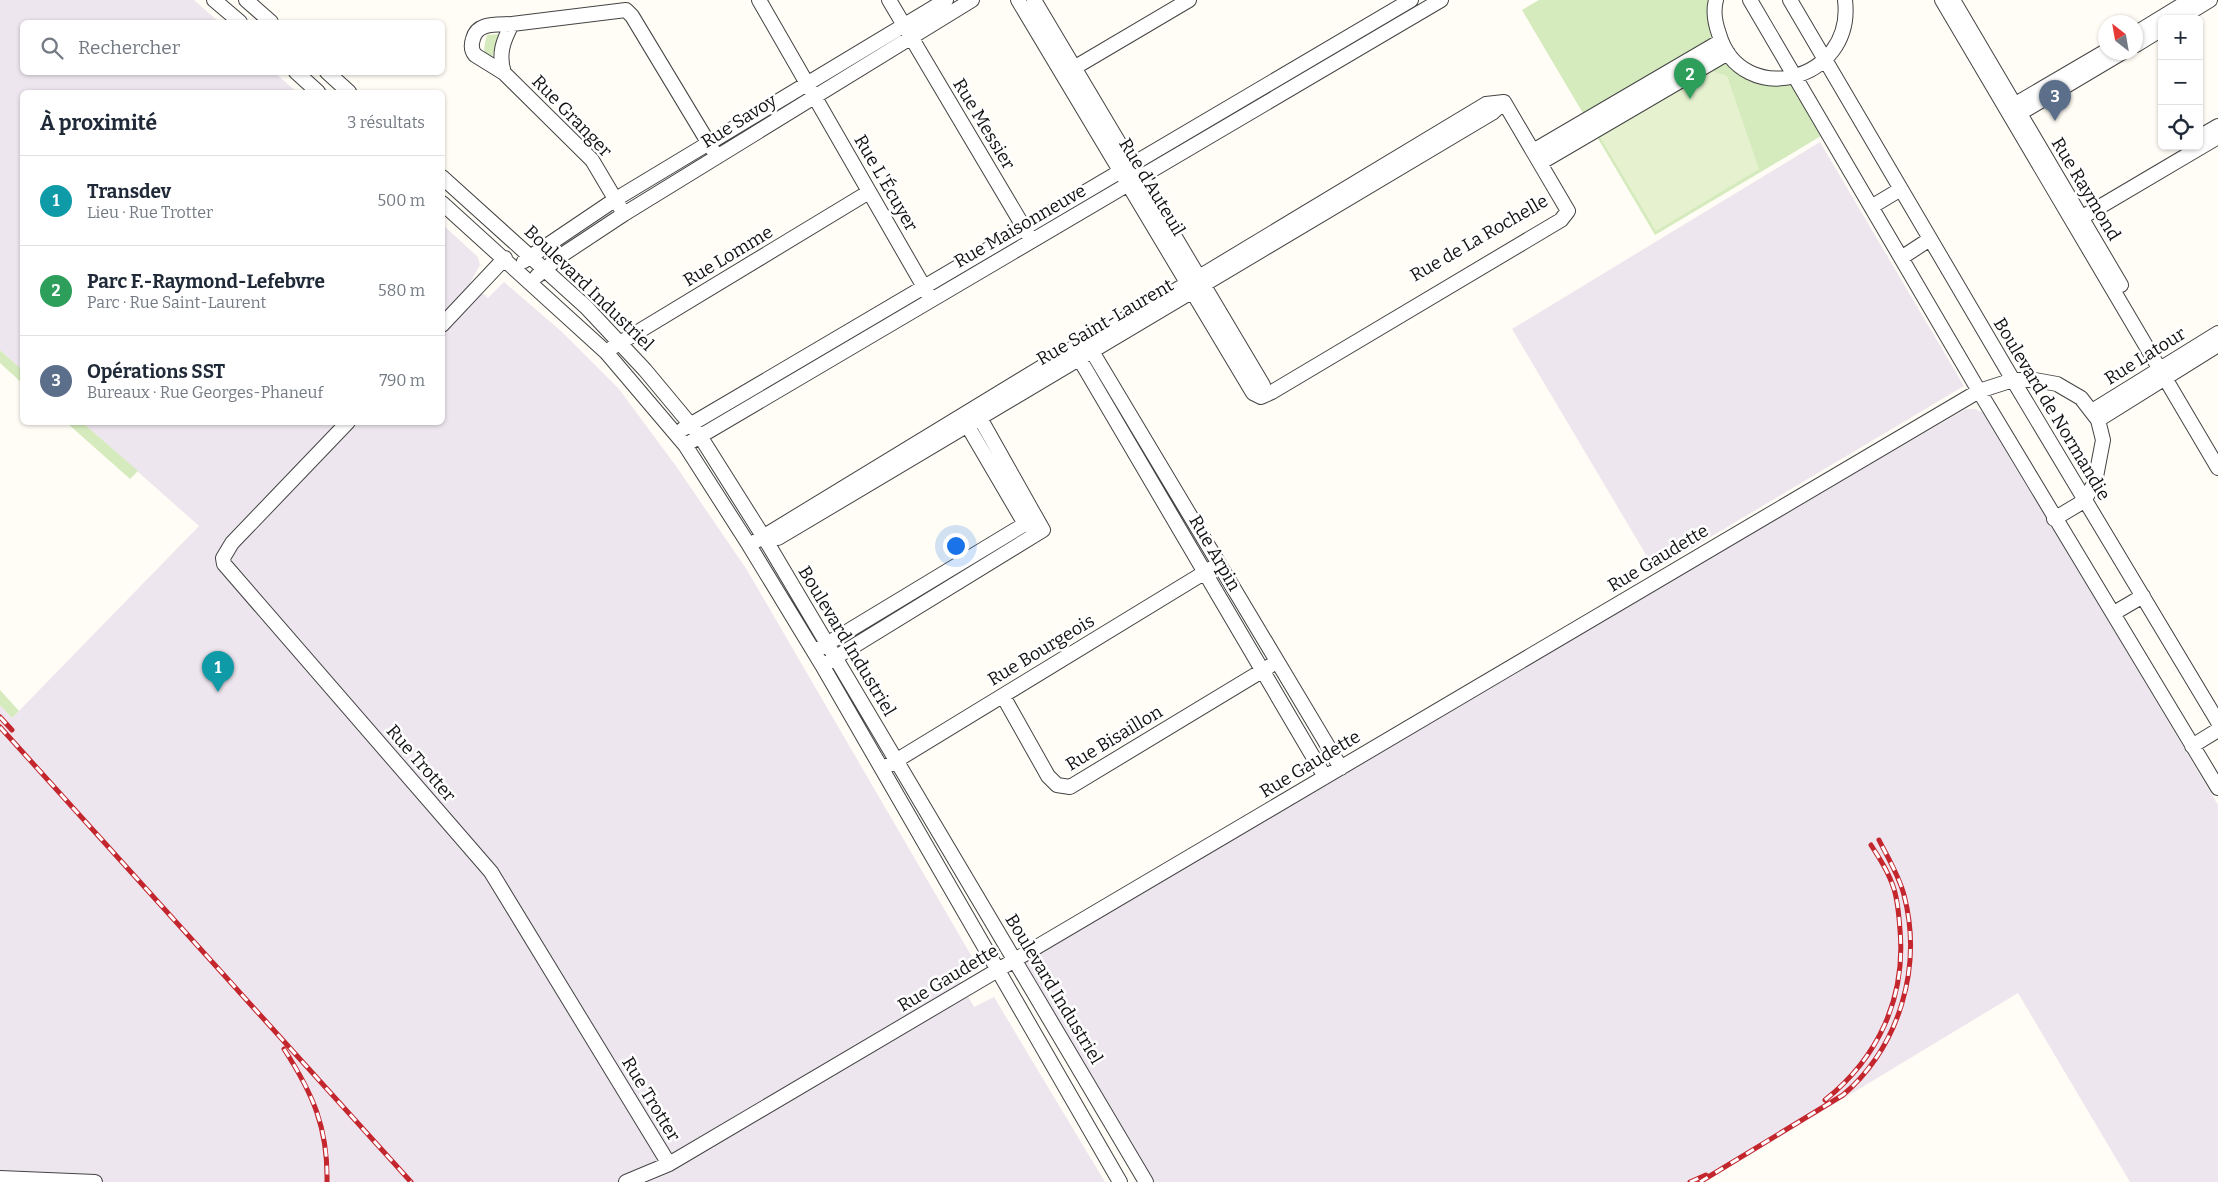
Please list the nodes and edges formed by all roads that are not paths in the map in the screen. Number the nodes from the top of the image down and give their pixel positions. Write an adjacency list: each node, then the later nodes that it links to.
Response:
1 (214, 0): 22 (street)
2 (246, 0): 23 (street)
3 (759, 0): 40 (street, Rue L'Écuyer)
4 (888, 0): 26 (street, Rue Messier)
5 (946, 0): 26 (street, Rue Savoy)
6 (972, 0): 26 (street, Rue Savoy)
7 (1018, 0): 35 (street, Rue d'Auteuil)
8 (1034, 0): 35 (street, Rue d'Auteuil)
9 (1189, 0): 20 (street)
10 (1410, 0): 30 (street, Rue Maisonneuve)
11 (1440, 0): 34 (street, Rue Maisonneuve)
12 (1716, 0): 29 (street)
13 (1750, 0): 39 (street)
14 (1790, 0): 33 (street, Boulevard de Normandie)
15 (1846, 0): 33 (street)
16 (1942, 0): 31 (street, Rue Raymond)
17 (1953, 0): 31 (street, Rue Raymond)
18 (2190, 0): 25 (street)
19 (2210, 0): 21 (street)
20 (1169, 5): 35 (street)
21 (2186, 15)
22 (238, 20)
23 (269, 20)
24 (512, 24): 36 (street); 36 (street, Rue Granger); 50 (street, Rue Granger)
25 (2143, 29)
26 (908, 31): 40 (street, Rue Savoy); 43 (street, Rue Savoy); 64 (street, Rue Messier)
27 (2158, 31): 28 (street)
28 (2143, 41)
29 (1724, 47): 39 (street); 53 (street)
30 (1326, 50): 34 (street); 44 (street, Rue Maisonneuve)
31 (1983, 60): 45 (street, Rue Raymond)
32 (2101, 60): 45 (street)
33 (1826, 61): 39 (street); 57 (street, Boulevard de Normandie)
34 (1334, 63): 46 (street, Rue Maisonneuve)
35 (1068, 71): 54 (street, Rue d'Auteuil)
36 (504, 73): 59 (street, Rue Granger)
37 (299, 75): 41 (street)
38 (330, 75): 42 (street)
39 (1795, 77): 61 (street)
40 (808, 84): 43 (street, Rue L'Écuyer); 50 (street, Rue Savoy)
41 (316, 90)
42 (347, 90)
43 (815, 96): 52 (street, Rue Savoy); 58 (street, Rue L'Écuyer)
44 (1226, 109): 46 (street); 54 (street, Rue Maisonneuve)
45 (2013, 112): 63 (street, Rue Raymond)
46 (1235, 122): 56 (street, Rue Maisonneuve)
47 (2218, 126): 48 (street)
48 (2203, 135)
49 (2218, 137): 51 (street)
50 (709, 143): 52 (street, Rue Granger); 59 (street, Rue Savoy)
51 (2179, 153): 63 (street)
52 (717, 157): 62 (street, Rue Savoy)
53 (1536, 157): 73 (street, Rue Saint-Laurent); 88 (street, Rue de La Rochelle)
54 (1126, 168): 56 (street, Rue d'Auteuil); 64 (street, Rue Maisonneuve)
55 (445, 180): 67 (street, Boulevard Industriel)
56 (1134, 181): 66 (street, Rue Maisonneuve); 73 (street, Rue d'Auteuil)
57 (1900, 189): 61 (street); 65 (street, Boulevard de Normandie)
58 (869, 192): 74 (street, Rue L'Écuyer); 78 (street, Rue Lomme)
59 (616, 199): 62 (street, Rue Granger); 67 (street, Rue Savoy)
60 (445, 206): 68 (street, Boulevard Industriel)
61 (1870, 207): 69 (street)
62 (624, 214): 71 (street, Rue Savoy)
63 (2075, 216): 85 (street, Rue Raymond)
64 (1024, 228): 66 (street, Rue Messier); 74 (street, Rue Maisonneuve)
65 (1930, 240): 69 (street); 86 (street, Boulevard de Normandie)
66 (1032, 241): 75 (street, Rue Maisonneuve)
67 (530, 255): 70 (street, Rue Savoy); 71 (street, Boulevard Industriel)
68 (505, 258): 70 (street, Boulevard Industriel); 76 (street)
69 (1901, 258): 87 (street)
70 (516, 268): 72 (street, Boulevard Industriel)
71 (544, 269): 72 (street, Rue Savoy); 78 (street, Boulevard Industriel)
72 (530, 281): 82 (street, Boulevard Industriel)
73 (1196, 285): 80 (street, Rue Saint-Laurent); 88 (street, Rue d'Auteuil)
74 (924, 287): 75 (street, Rue L'Écuyer); 81 (street, Rue Maisonneuve)
75 (931, 300): 84 (street, Rue Maisonneuve)
76 (445, 322)
77 (2218, 334): 85 (street, Rue Latour)
78 (620, 342): 82 (street, Rue Lomme); 92 (street, Boulevard Industriel)
79 (2218, 345): 85 (street, Rue Latour)
80 (1089, 346): 83 (street, Rue Saint-Laurent); 105 (street, Rue Arpin)
81 (817, 350): 84 (street); 92 (street, Rue Maisonneuve)
82 (606, 352): 94 (street, Boulevard Industriel)
83 (1076, 354): 89 (street, Rue Saint-Laurent); 106 (street, Rue Arpin)
84 (825, 362): 95 (street, Rue Maisonneuve)
85 (2166, 371): 90 (street, Rue Latour); 97 (street, Rue Raymond); 98 (street, Rue Raymond)
86 (2013, 380): 87 (street, Rue Gaudette); 90 (street); 99 (street, Boulevard de Normandie)
87 (1978, 391): 100 (street); 122 (street, Rue Gaudette)
88 (1259, 392)
89 (977, 413): 91 (street, Rue Saint-Laurent); 102 (street)
90 (2095, 416): 99 (street)
91 (964, 420): 101 (street); 103 (street, Rue Saint-Laurent)
92 (691, 424): 94 (street, Rue Maisonneuve); 95 (street, Boulevard Industriel)
93 (345, 425): 131 (street, Rue Trotter)
94 (676, 434): 96 (street, Boulevard Industriel)
95 (700, 436): 96 (street, Rue Maisonneuve); 103 (street, Boulevard Industriel)
96 (684, 445): 104 (street, Boulevard Industriel)
97 (2218, 449)
98 (2218, 468)
99 (2084, 501): 100 (street); 109 (street, Boulevard de Normandie)
100 (2054, 519): 110 (street)
101 (1024, 524): 102 (street); 107 (street)
102 (1043, 530): 108 (street)
103 (765, 540): 104 (street, Rue Saint-Laurent); 111 (street, Boulevard Industriel)
104 (751, 549): 112 (street, Boulevard Industriel)
105 (1219, 564): 106 (street, Rue Bourgeois); 114 (street, Rue Arpin)
106 (1205, 572): 116 (street, Rue Arpin); 117 (street, Rue Bourgeois)
107 (941, 575): 108 (street); 111 (street)
108 (948, 588): 113 (street)
109 (2144, 596): 110 (street); 118 (street, Boulevard de Normandie)
110 (2114, 614): 120 (street)
111 (827, 643): 112 (street); 113 (street, Boulevard Industriel)
112 (814, 651): 115 (street, Boulevard Industriel)
113 (835, 657): 115 (street); 121 (street, Boulevard Industriel)
114 (1278, 662): 116 (street, Rue Bisaillon); 122 (street, Rue Arpin)
115 (822, 665): 123 (street, Boulevard Industriel)
116 (1263, 670): 117 (street, Rue Bisaillon); 124 (street, Rue Arpin)
117 (1003, 696): 121 (street, Rue Bourgeois)
118 (2218, 722)
119 (2218, 730): 120 (street)
120 (2192, 746): 125 (street)
121 (896, 761): 123 (street, Rue Bourgeois); 126 (street, Boulevard Industriel)
122 (1341, 768): 124 (street, Rue Gaudette)
123 (882, 770): 127 (street, Boulevard Industriel)
124 (1325, 777): 126 (street, Rue Gaudette)
125 (2218, 788)
126 (1015, 960): 127 (street, Rue Gaudette); 128 (street, Boulevard Industriel)
127 (997, 971): 129 (street, Boulevard Industriel); 131 (street, Rue Gaudette)
128 (1095, 1096): 129 (street); 130 (street, Boulevard Industriel)
129 (1075, 1106): 132 (street, Boulevard Industriel)
130 (1132, 1159): 132 (street); 137 (street, Boulevard Industriel)
131 (669, 1164): 135 (street, Rue Gaudette)
132 (1110, 1166): 136 (street, Boulevard Industriel)
133 (0, 1178): 134 (street)
134 (95, 1182)
135 (626, 1182)
136 (1120, 1182)
137 (1146, 1182)

